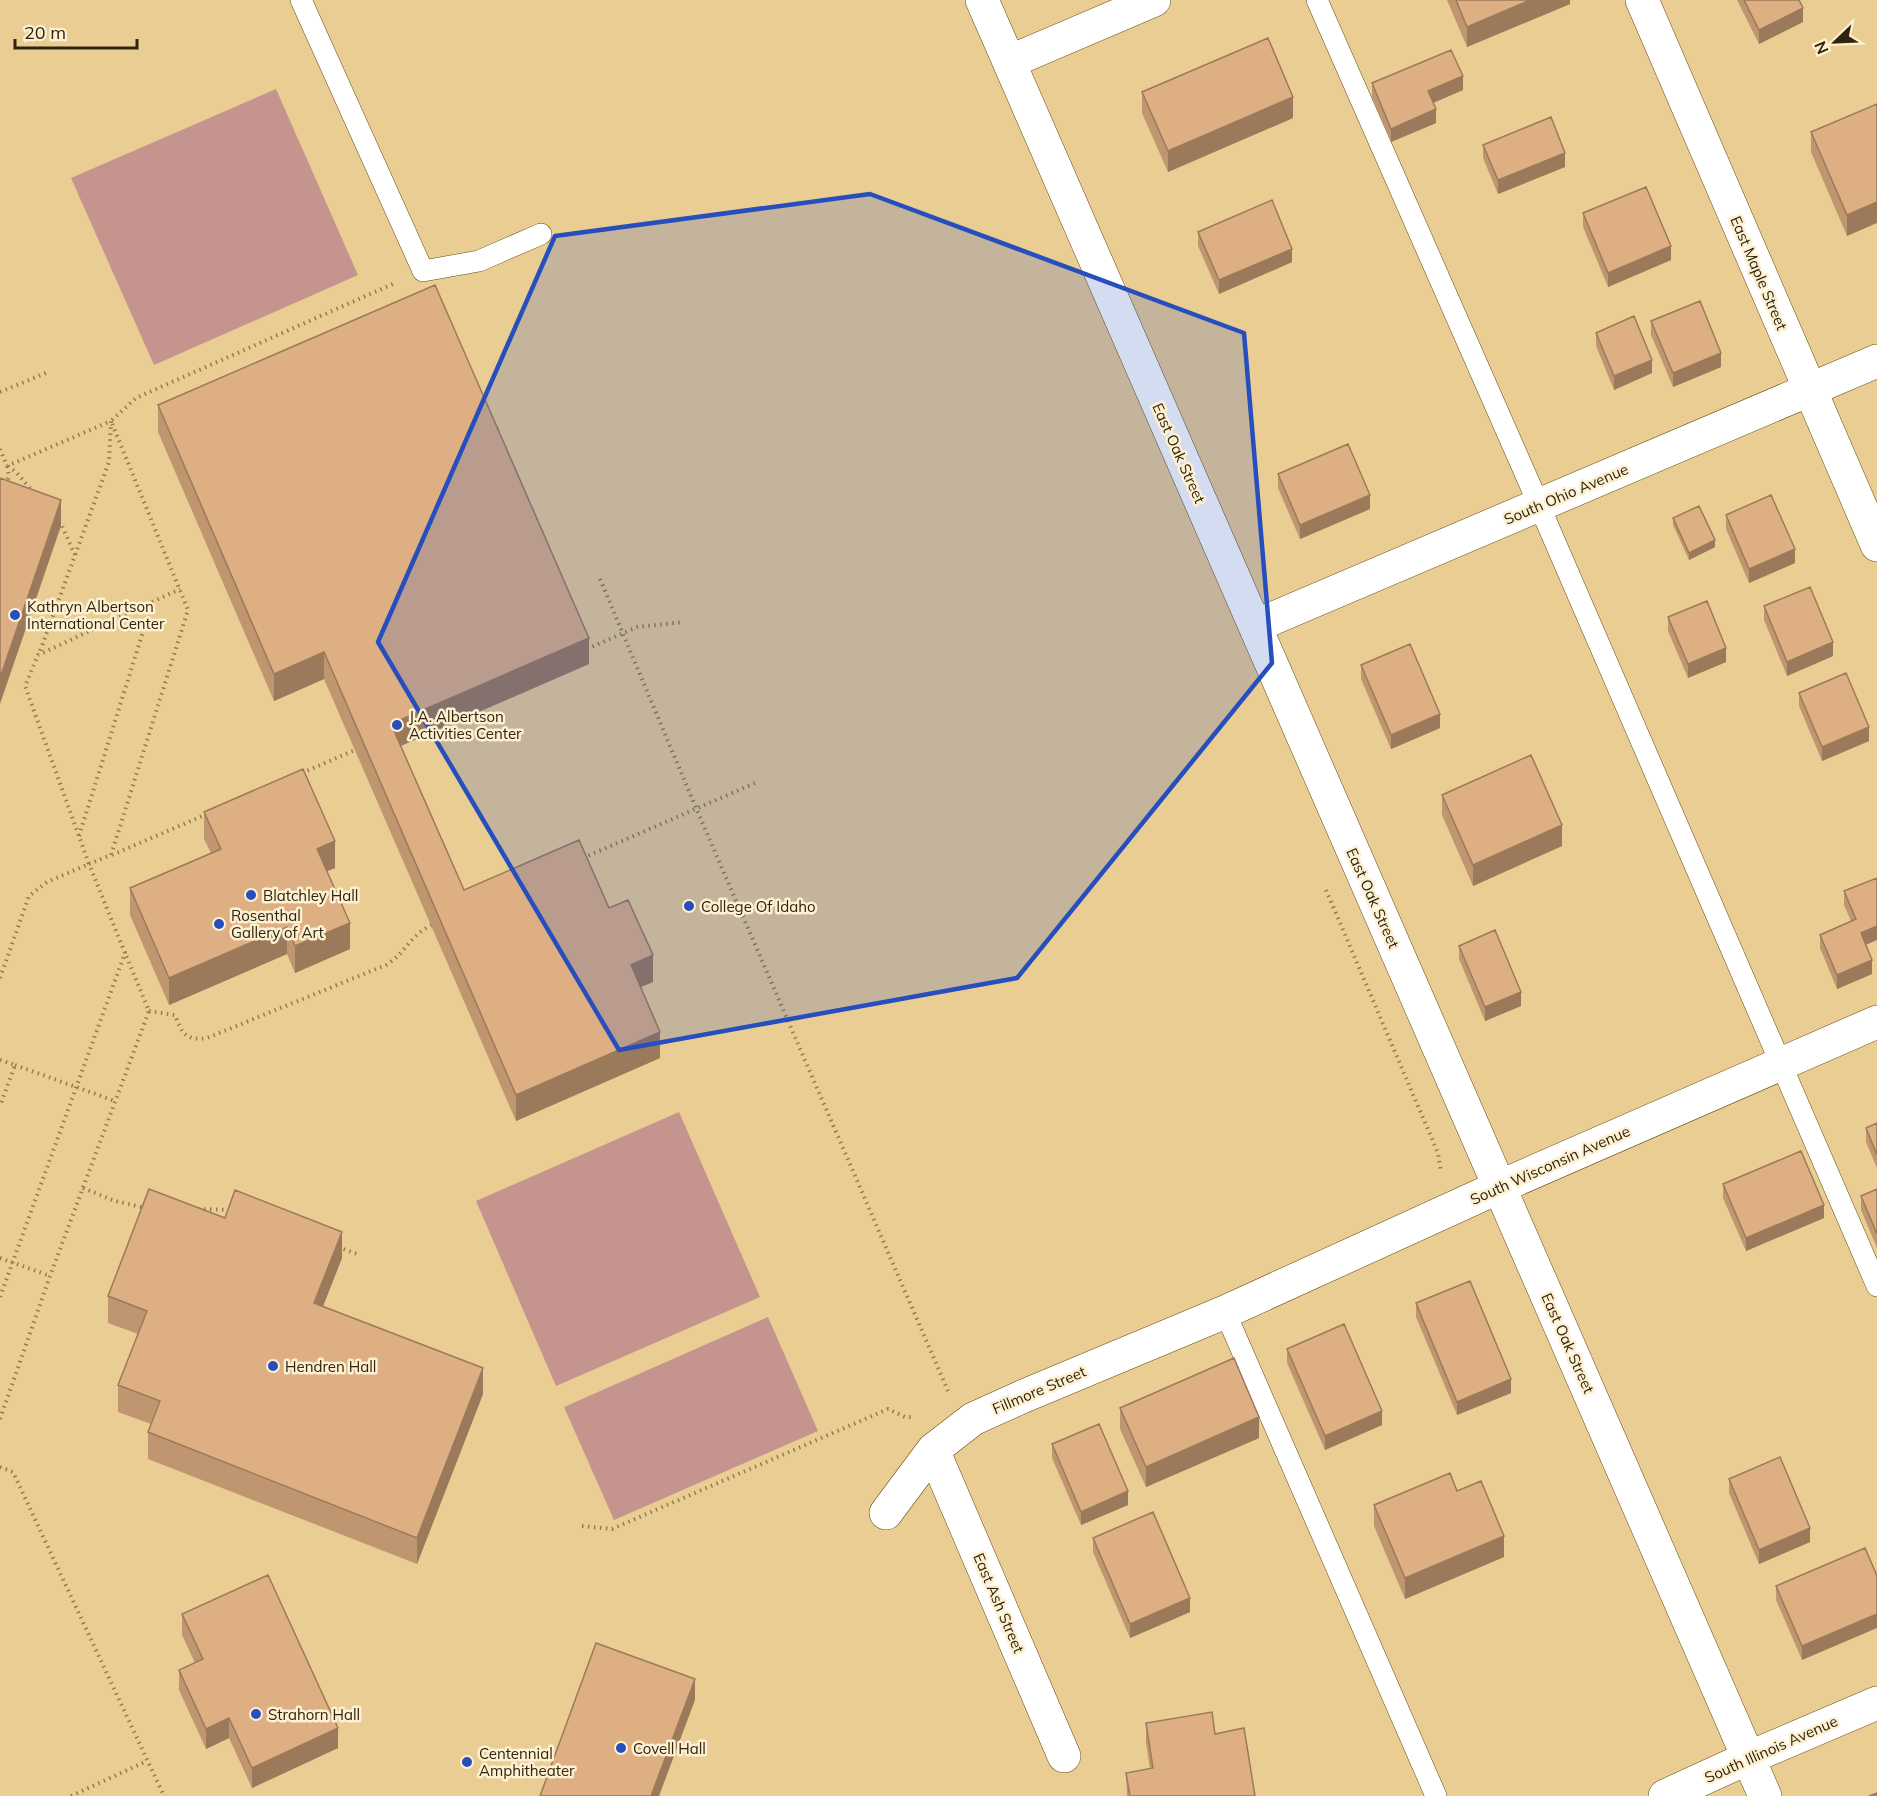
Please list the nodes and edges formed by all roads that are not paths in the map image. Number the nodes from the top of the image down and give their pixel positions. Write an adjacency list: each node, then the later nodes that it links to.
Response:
1 (301, 0): 7 (lane)
2 (982, 0): 6 (street, East Oak Street)
3 (1154, 0): 6 (street)
4 (1317, 0): 10 (lane)
5 (1642, 0): 9 (street, East Maple Street)
6 (1009, 62): 12 (street, East Oak Street)
7 (541, 234)
8 (1877, 361): 9 (street, South Ohio Avenue)
9 (1809, 390): 10 (street, South Ohio Avenue); 11 (street, East Maple Street)
10 (1539, 505): 12 (street, South Ohio Avenue); 14 (lane)
11 (1877, 545)
12 (1255, 626): 15 (street, East Oak Street)
13 (1877, 1022): 14 (street, South Wisconsin Avenue)
14 (1782, 1063): 15 (street, South Wisconsin Avenue); 16 (lane)
15 (1500, 1187): 17 (street, South Wisconsin Avenue); 22 (street, East Oak Street)
16 (1877, 1286)
17 (1225, 1312): 18 (street, Fillmore Street); 23 (lane)
18 (933, 1450): 19 (street, Fillmore Street); 21 (street, East Ash Street)
19 (886, 1513)
20 (1877, 1703): 22 (street, South Illinois Avenue)
21 (1064, 1756)
22 (1748, 1758): 24 (street, South Illinois Avenue); 25 (street, East Oak Street)
23 (1436, 1796)
24 (1665, 1796)
25 (1765, 1796)

